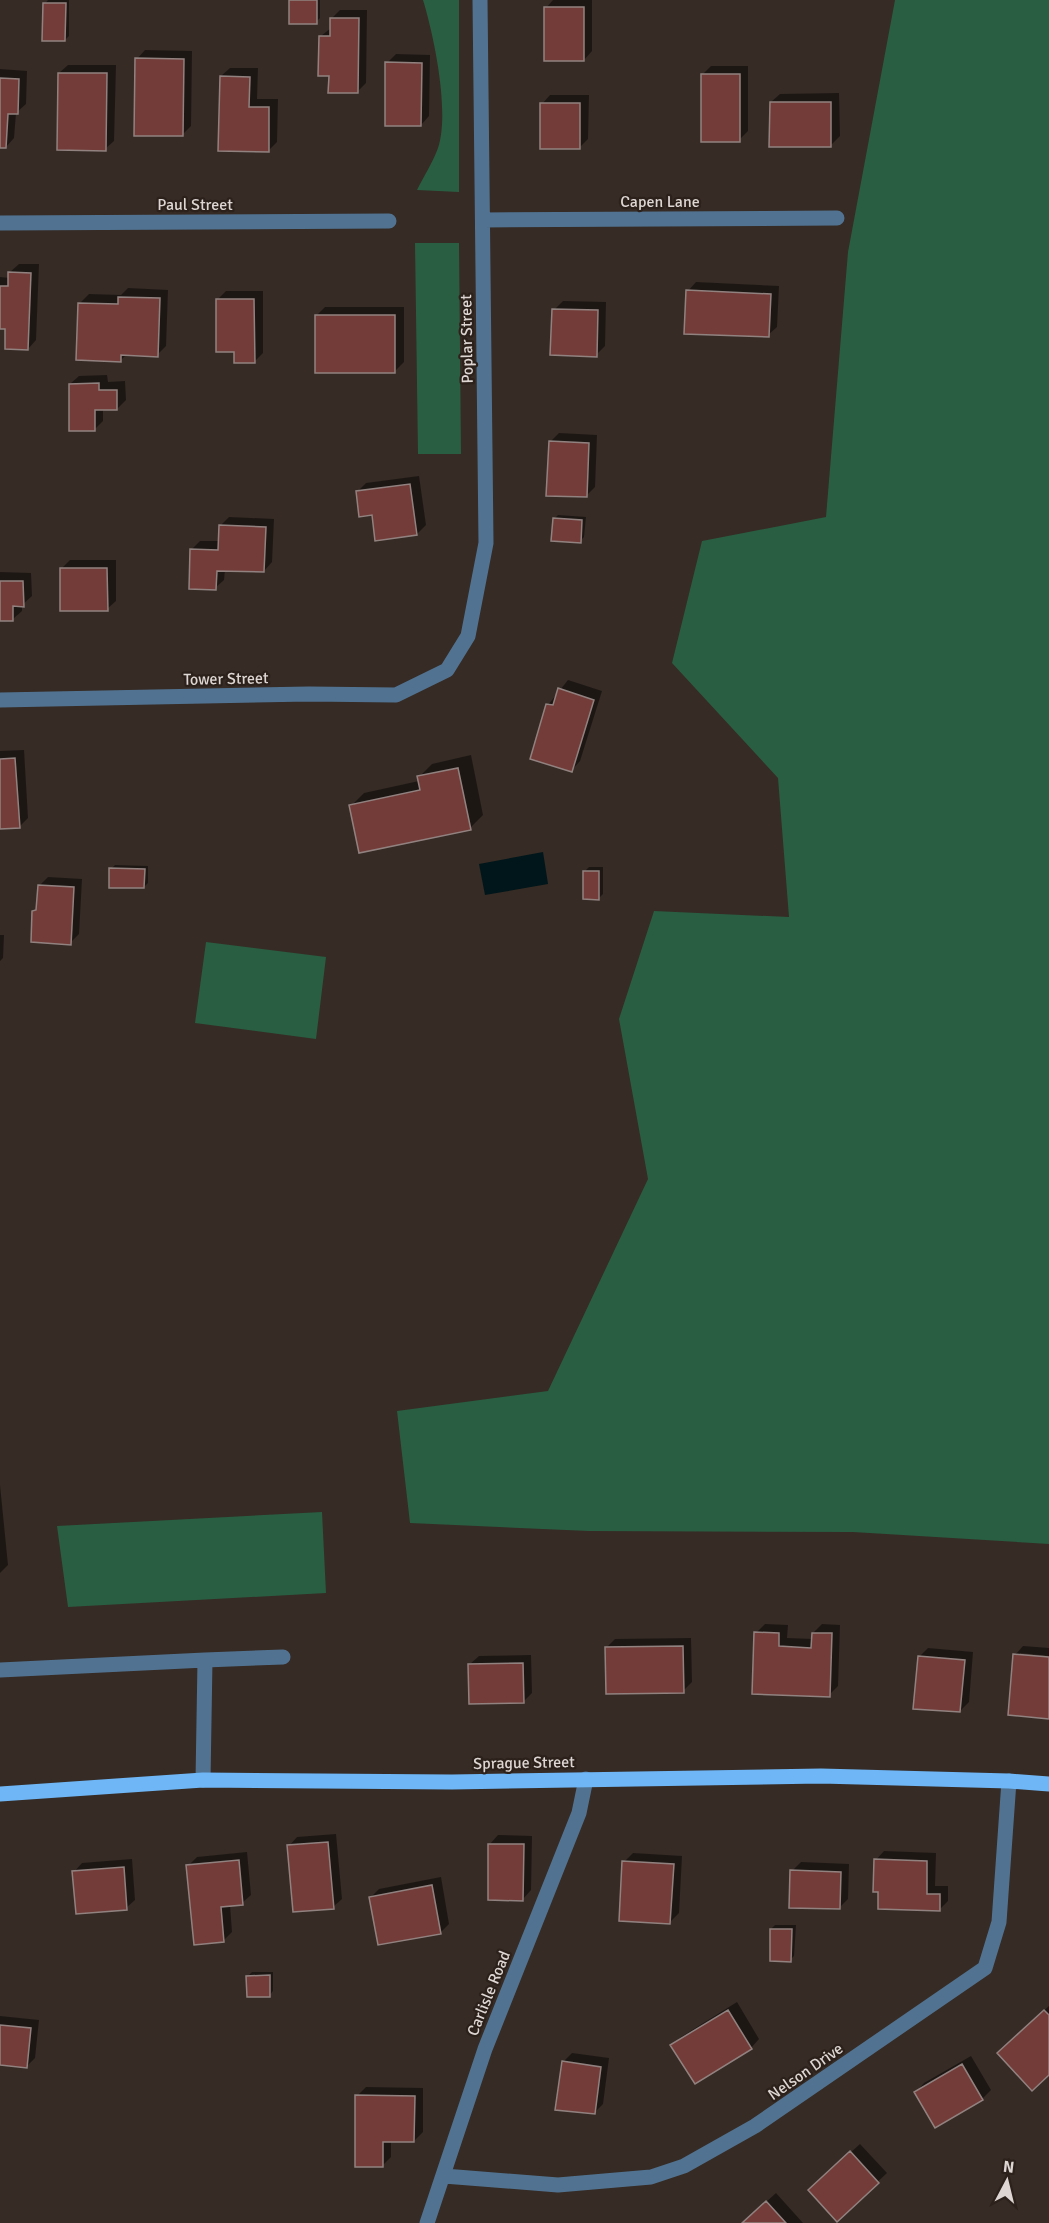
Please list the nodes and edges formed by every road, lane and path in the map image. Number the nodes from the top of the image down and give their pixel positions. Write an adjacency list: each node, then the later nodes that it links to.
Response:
1 (480, 0): 3 (street, Poplar Street)
2 (837, 218): 3 (street, Capen Lane)
3 (483, 220): 6 (street, Poplar Street)
4 (389, 221): 5 (street, Paul Street)
5 (0, 223)
6 (447, 670): 7 (street, Tower Street)
7 (0, 700)
8 (283, 1657): 9 (street)
9 (205, 1660): 10 (street); 12 (street)
10 (0, 1670)
11 (586, 1779): 12 (main road, Sprague Street); 13 (main road, Sprague Street); 16 (street, Carlisle Road)
12 (203, 1780): 15 (main road, Sprague Street)
13 (1009, 1781): 14 (main road, Sprague Street); 16 (street, Nelson Drive)
14 (1049, 1784)
15 (0, 1794)
16 (444, 2176): 17 (street, Carlisle Road)
17 (427, 2223)

